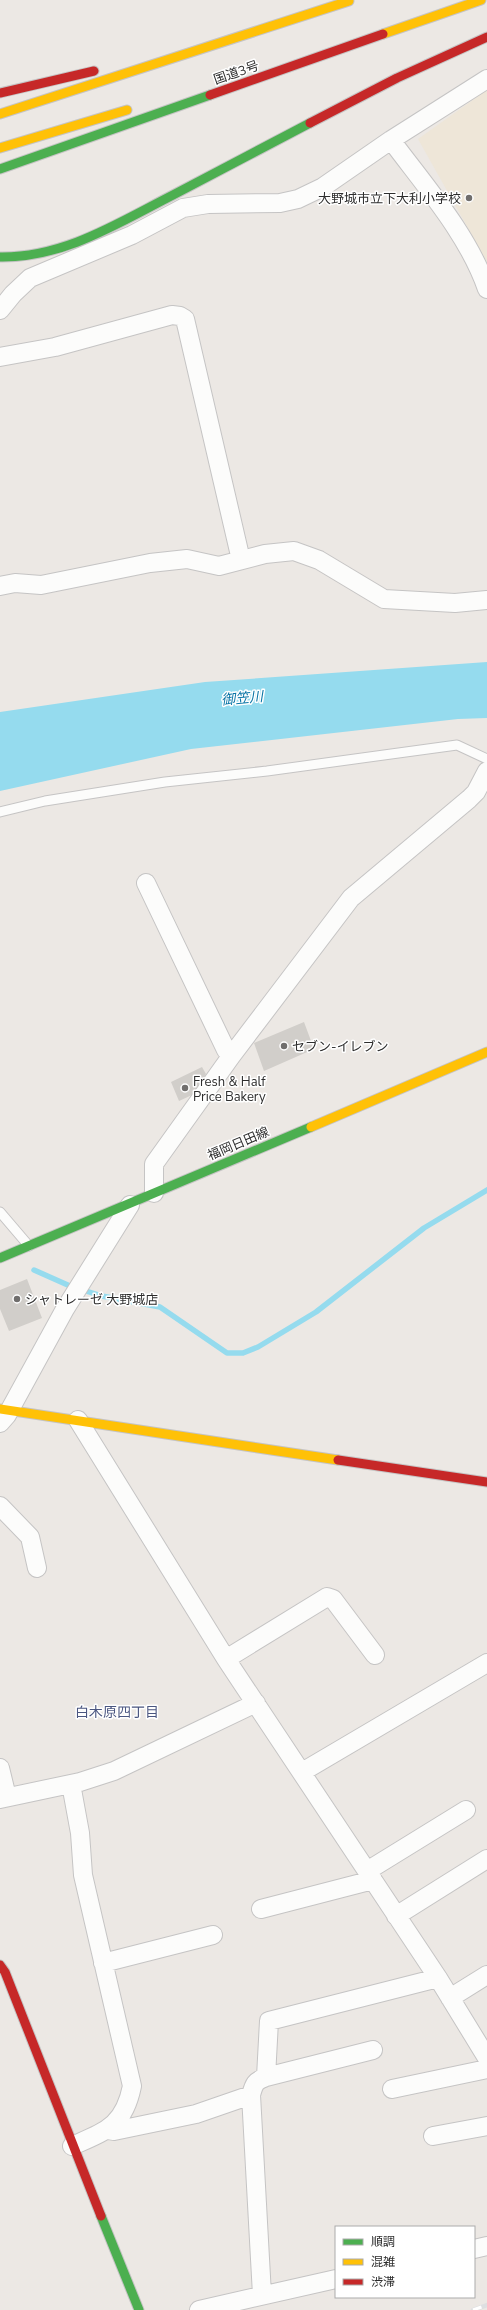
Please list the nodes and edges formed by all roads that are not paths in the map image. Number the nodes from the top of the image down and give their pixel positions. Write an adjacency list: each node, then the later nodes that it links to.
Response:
1 (351, 0): 5 (main road); 11 (main road)
2 (481, 0): 4 (main road, 国道3号)
3 (487, 37): 15 (main road)
4 (361, 42): 8 (main road); 14 (main road, 国道3号)
5 (121, 64)
6 (106, 68): 9 (main road)
7 (487, 79): 12 (street)
8 (195, 90)
9 (0, 94)
10 (134, 108): 13 (main road)
11 (0, 114)
12 (391, 140): 16 (street); 17 (street)
13 (0, 148)
14 (0, 169)
15 (0, 257)
16 (487, 289)
17 (0, 310)
18 (0, 357): 19 (street)
19 (241, 560): 20 (street); 21 (street)
20 (0, 586)
21 (487, 600)
22 (487, 759): 25 (lane)
23 (487, 772): 24 (street)
24 (482, 789): 28 (street)
25 (0, 812)
26 (146, 883): 28 (street)
27 (487, 1052): 29 (main road, 福岡日田線)
28 (232, 1055): 29 (street)
29 (154, 1193): 30 (main road, 福岡日田線)
30 (130, 1205): 32 (main road, 福岡日田線); 34 (street)
31 (0, 1212): 32 (lane)
32 (29, 1246): 33 (main road, 福岡日田線)
33 (0, 1258)
34 (3, 1414): 35 (main road)
35 (78, 1420): 36 (main road); 40 (street)
36 (487, 1482)
37 (0, 1506): 38 (street)
38 (37, 1568)
39 (375, 1655): 40 (street)
40 (226, 1659): 42 (street)
41 (487, 1663): 44 (street)
42 (256, 1703): 44 (street); 45 (street)
43 (0, 1768): 46 (street)
44 (302, 1772): 49 (street)
45 (71, 1784): 46 (street); 53 (street)
46 (4, 1798)
47 (466, 1810): 49 (street)
48 (487, 1859): 51 (street)
49 (370, 1876): 50 (street); 51 (street)
50 (261, 1909)
51 (396, 1916): 56 (street)
52 (213, 1935): 53 (street)
53 (103, 1963): 65 (street)
54 (0, 1966): 67 (main road)
55 (487, 1975): 57 (street)
56 (438, 1978): 57 (street); 61 (street)
57 (450, 1998): 59 (street)
58 (373, 2050): 61 (street)
59 (487, 2058)
60 (487, 2069): 62 (street)
61 (266, 2077): 63 (street)
62 (392, 2089)
63 (251, 2095): 65 (street); 71 (street)
64 (487, 2126): 66 (street)
65 (108, 2130): 67 (street)
66 (433, 2136)
67 (72, 2146): 72 (main road)
68 (487, 2246): 69 (street)
69 (475, 2249)
70 (335, 2279): 71 (street)
71 (262, 2295): 73 (street)
72 (139, 2310)
73 (199, 2310)

